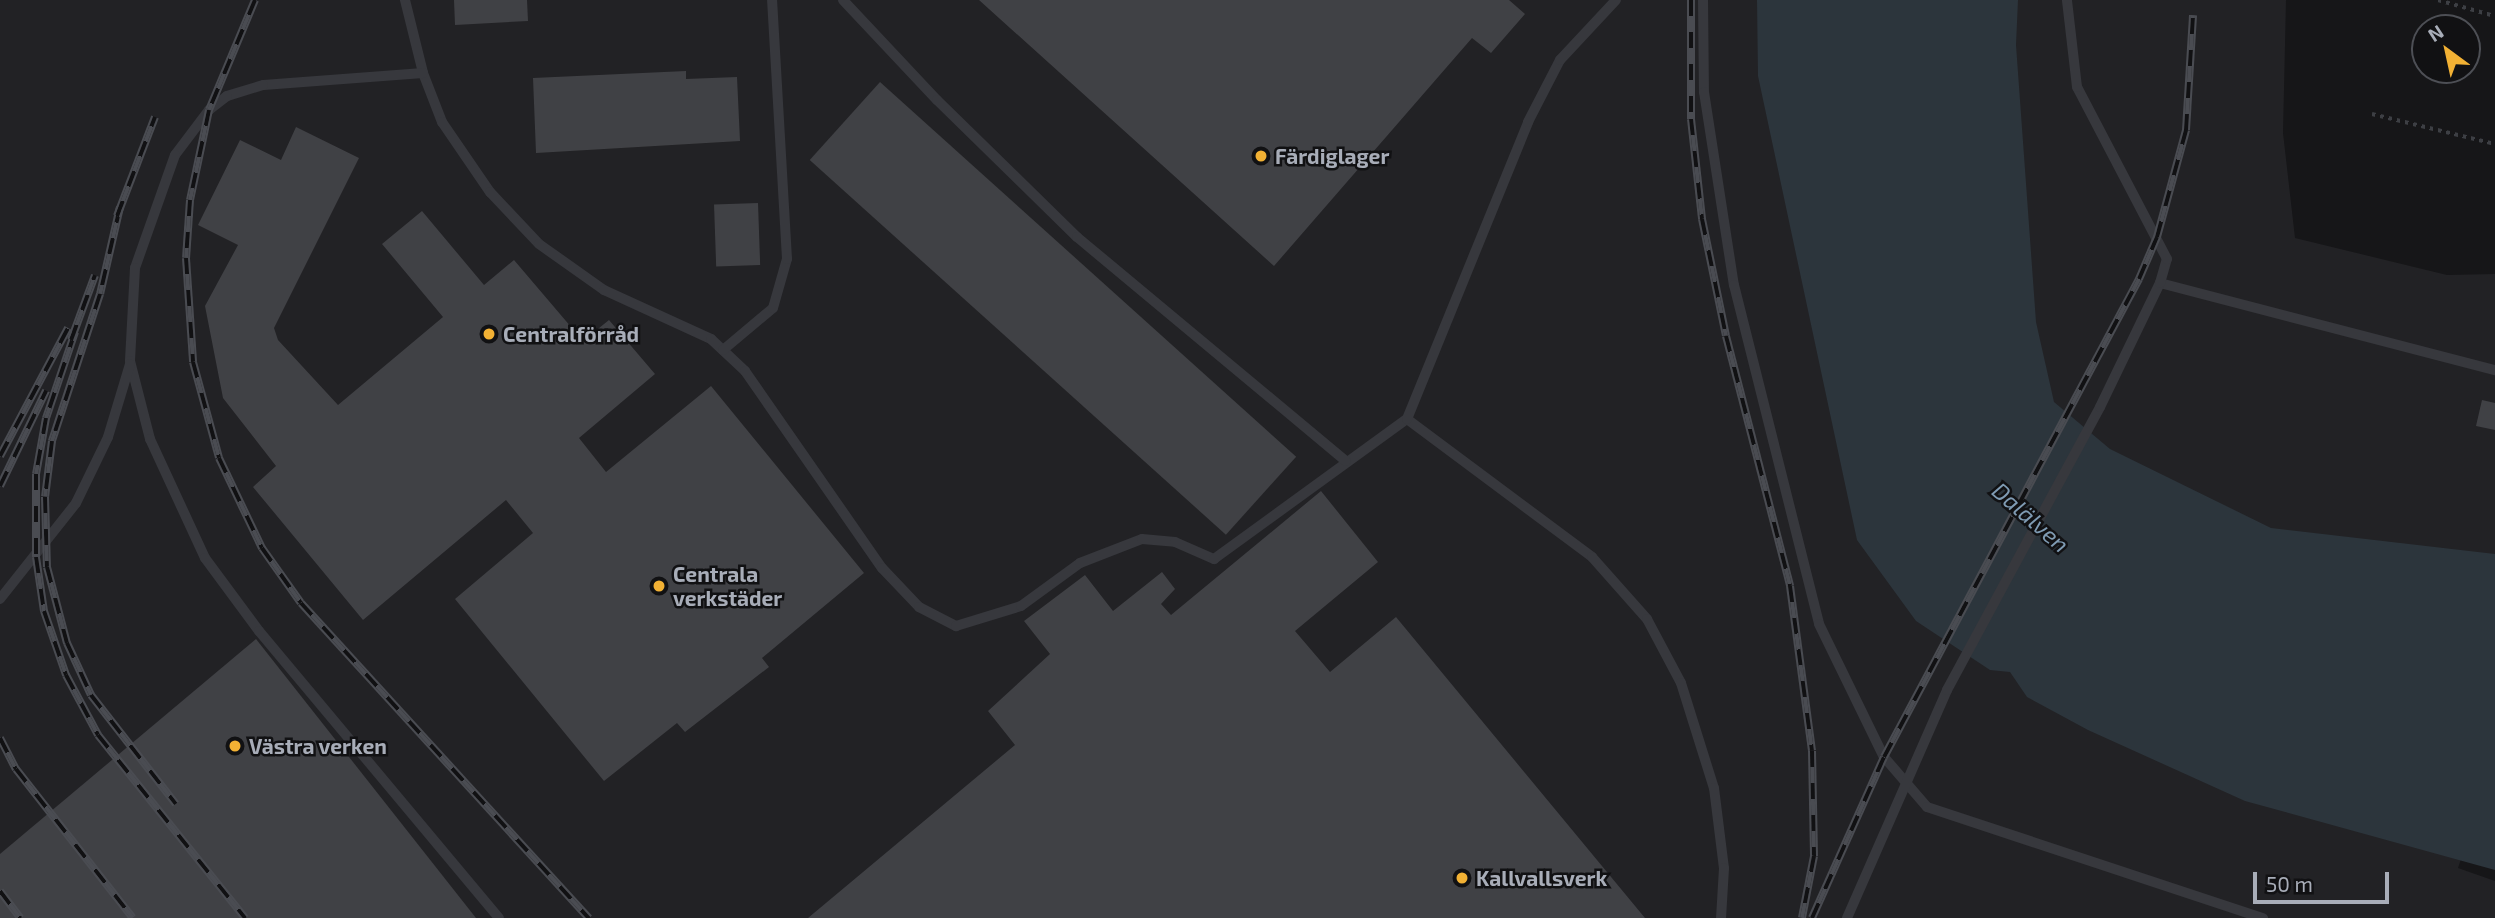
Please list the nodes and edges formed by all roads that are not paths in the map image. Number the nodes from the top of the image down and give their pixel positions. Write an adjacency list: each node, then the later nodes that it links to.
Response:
1 (405, 0): 7 (lane)
2 (772, 0): 9 (lane)
3 (843, 0): 13 (lane)
4 (1616, 0): 12 (lane)
5 (1703, 0): 15 (lane)
6 (2067, 0): 8 (lane)
7 (423, 73): 9 (lane); 10 (lane)
8 (2160, 283): 11 (lane); 15 (lane)
9 (723, 350): 13 (lane)
10 (130, 361): 14 (lane); 16 (lane)
11 (2495, 370)
12 (1407, 419): 13 (lane); 17 (lane)
13 (1346, 461)
14 (0, 599)
15 (1905, 782): 18 (lane); 19 (lane)
16 (499, 918)
17 (1721, 918)
18 (1847, 918)
19 (2263, 918)

